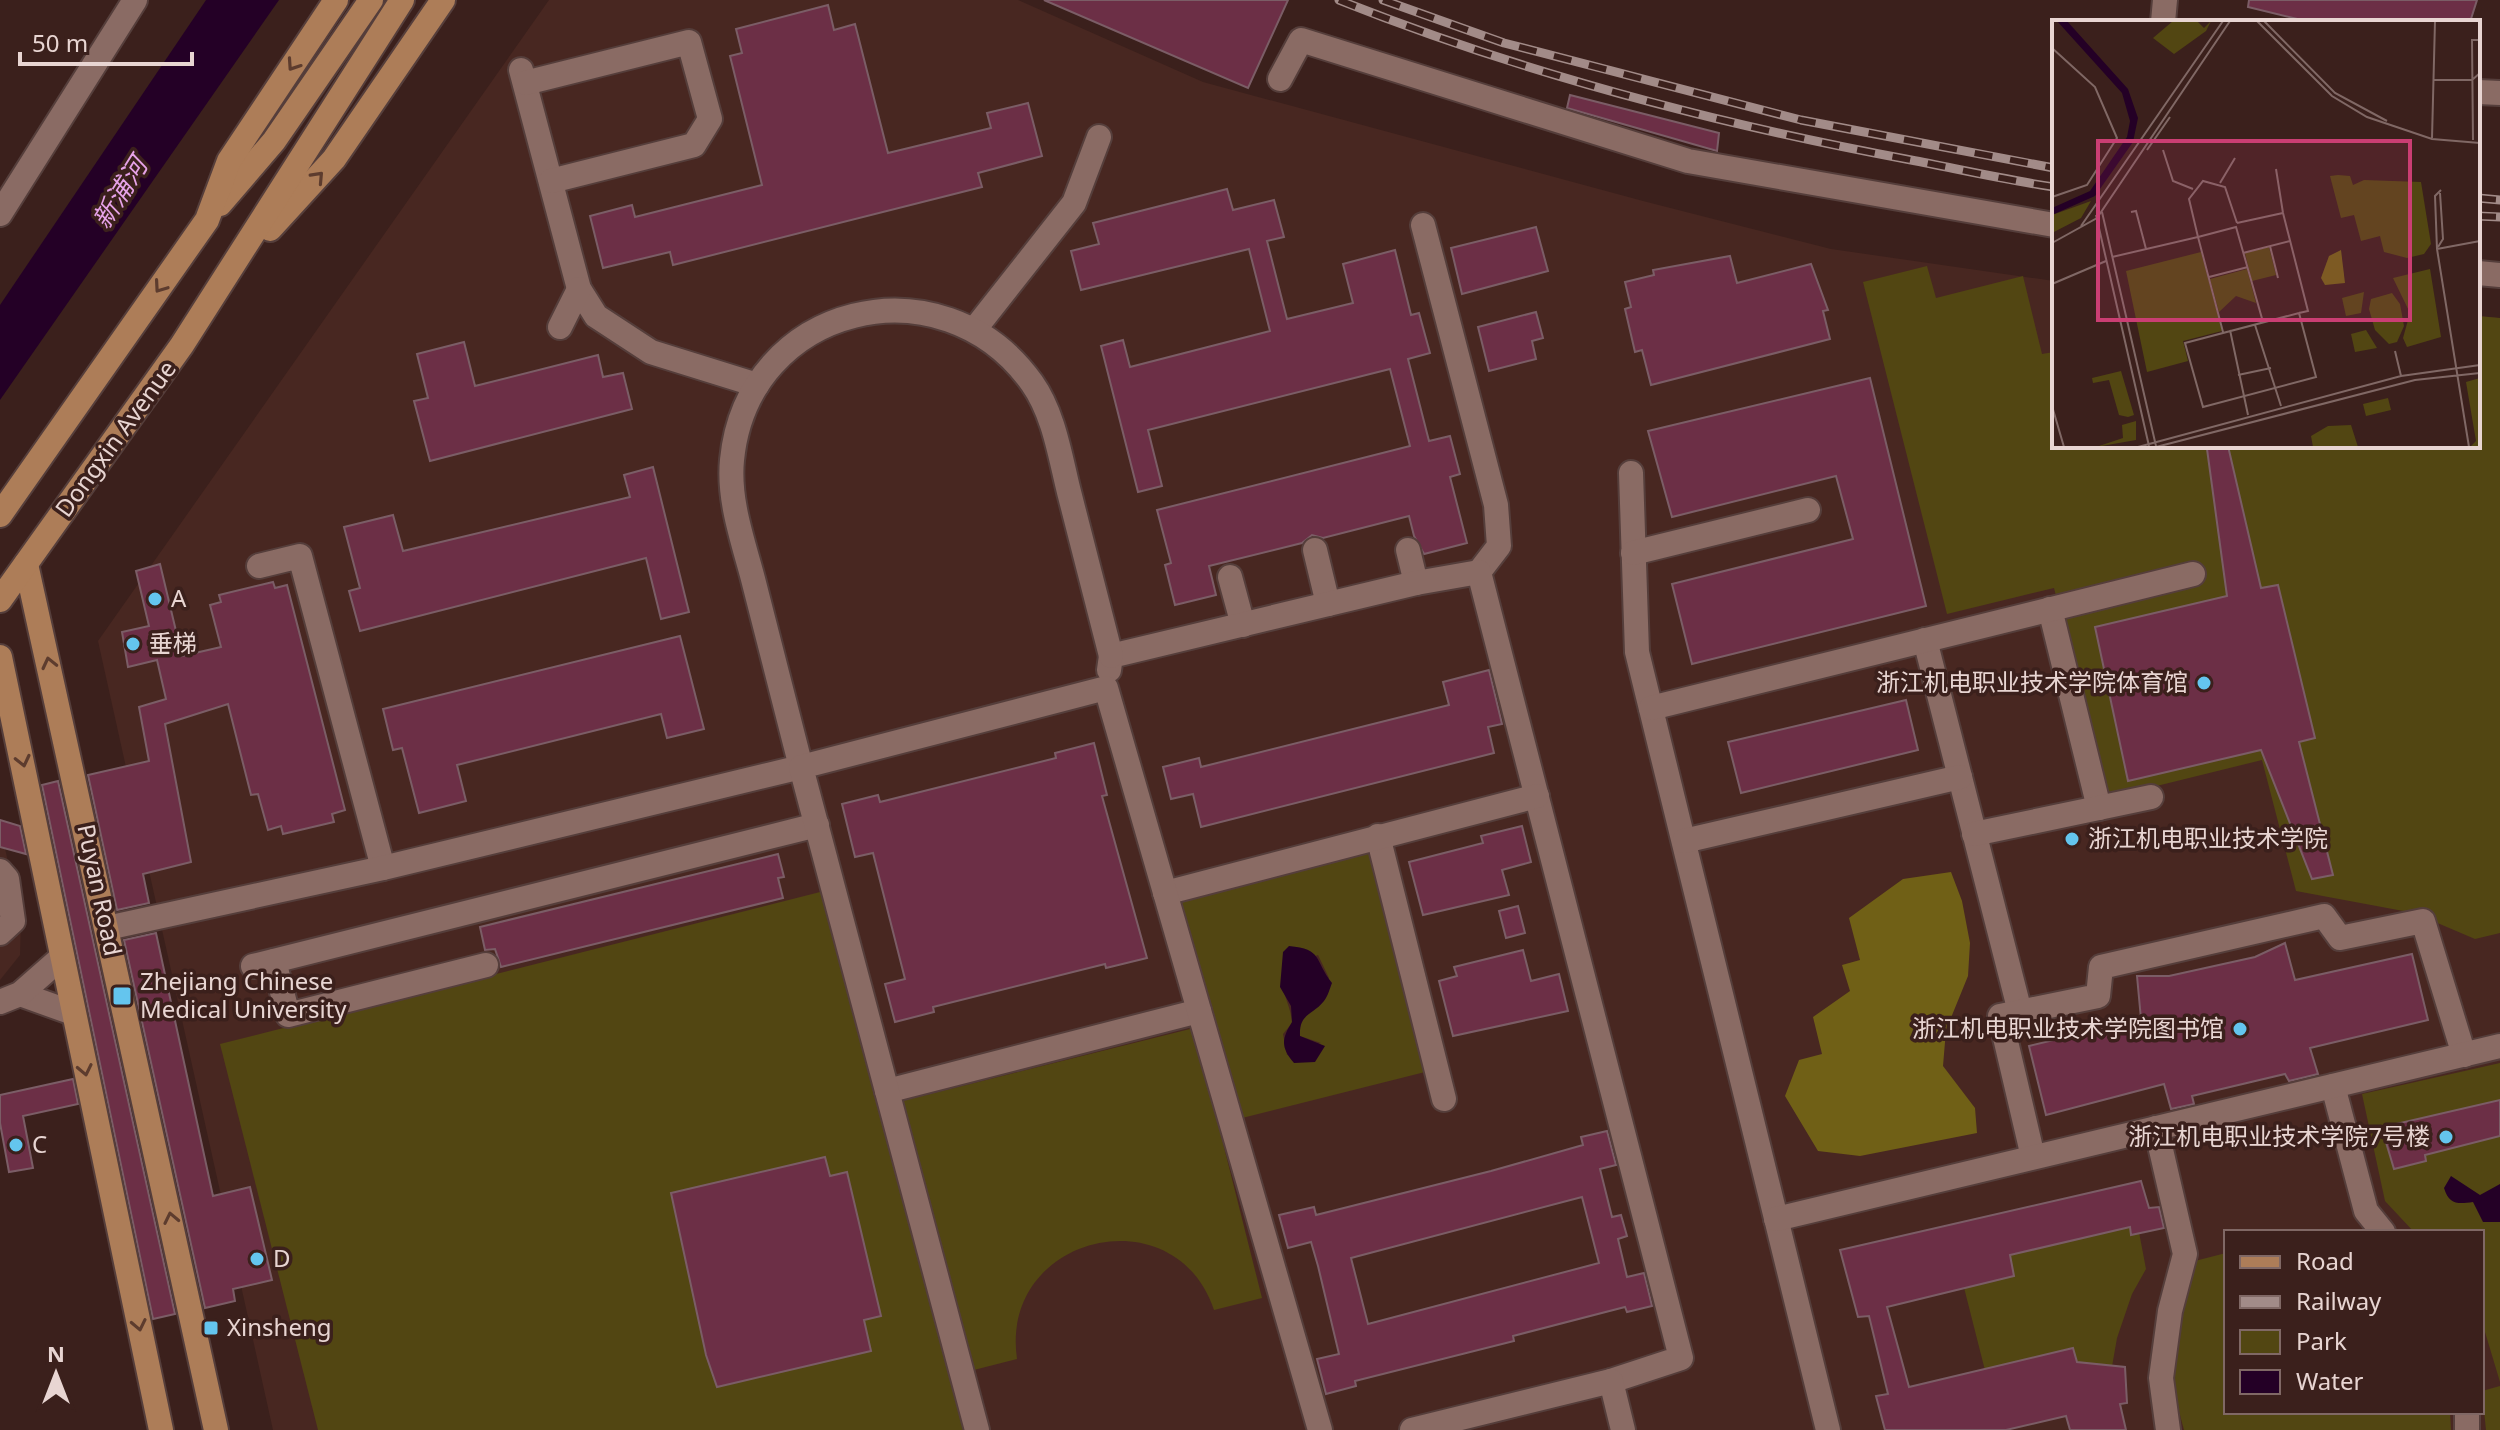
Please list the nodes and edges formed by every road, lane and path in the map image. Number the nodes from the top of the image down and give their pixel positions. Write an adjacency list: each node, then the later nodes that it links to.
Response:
1 (135, 0): 13 (street)
2 (336, 0): 14 (main road, Dongxin Avenue, one-way to 14)
3 (371, 0): 14 (main road, Dongxin Avenue)
4 (402, 0): 18 (main road, Dongxin Avenue)
5 (443, 0): 18 (main road, Dongxin Avenue, one-way to 5)
6 (2165, 0): 7 (street)
7 (2163, 20)
8 (1280, 79): 16 (street)
9 (2480, 92): 10 (street)
10 (2500, 93)
11 (1099, 137): 22 (street)
12 (551, 181): 12 (street); 20 (street)
13 (0, 214)
14 (207, 220): 26 (main road, Dongxin Avenue, one-way to 26)
15 (1423, 225): 33 (street)
16 (2052, 225)
17 (2480, 273): 19 (street)
18 (227, 275): 30 (main road, Dongxin Avenue)
19 (2500, 275)
20 (579, 289): 21 (street); 23 (street)
21 (560, 327)
22 (974, 330): 23 (street); 42 (street)
23 (757, 385): 47 (street)
24 (1631, 473): 29 (street)
25 (1808, 510): 29 (street)
26 (0, 515)
27 (1315, 550): 38 (street)
28 (1408, 550): 36 (street)
29 (1633, 553): 45 (street)
30 (26, 564): 31 (main road); 37 (main road, Dongxin Avenue); 59 (main road, Puyan Road, one-way to 30)
31 (0, 566)
32 (259, 566): 56 (street)
33 (1479, 572): 36 (street); 50 (street)
34 (2193, 574): 39 (street)
35 (1230, 577): 40 (street)
36 (1416, 583): 38 (street)
37 (0, 600)
38 (1328, 604): 40 (street)
39 (2050, 609): 41 (street); 51 (street)
40 (1243, 625): 42 (street)
41 (1925, 640): 45 (street); 48 (street)
42 (1111, 656): 44 (street)
43 (0, 657): 61 (main road, Puyan Road, one-way to 61)
44 (1106, 688): 47 (street); 58 (street)
45 (1651, 708): 55 (street)
46 (1510, 751): 50 (street)
47 (801, 767): 52 (street); 56 (street)
48 (1960, 777): 53 (street); 55 (street)
49 (2151, 797): 51 (street)
50 (1530, 798): 54 (street); 76 (street)
51 (2099, 808): 53 (street)
52 (817, 825): 62 (street); 70 (street)
53 (1974, 834): 65 (street)
54 (1378, 836): 58 (street); 71 (street)
55 (1684, 841): 74 (street)
56 (383, 868): 59 (street)
57 (0, 871): 60 (street)
58 (1165, 893): 64 (street)
59 (107, 928): 78 (main road, Puyan Road, one-way to 59)
60 (0, 933)
61 (62, 957): 63 (street); 66 (main road, Puyan Road)
62 (486, 965)
63 (10, 998): 66 (street)
64 (1199, 1011): 70 (street); 80 (street)
65 (2020, 1012): 68 (street); 73 (street)
66 (73, 1013): 77 (main road, Puyan Road, one-way to 77)
67 (2500, 1046): 68 (street)
68 (2464, 1055): 69 (street)
69 (2333, 1086): 72 (street); 75 (street)
70 (887, 1091): 79 (street)
71 (1444, 1099)
72 (2156, 1128): 73 (street); 84 (street)
73 (2033, 1157): 74 (street)
74 (1776, 1219): 83 (street)
75 (2381, 1230)
76 (1611, 1381): 81 (street); 82 (street)
77 (161, 1430)
78 (216, 1430)
79 (977, 1430)
80 (1320, 1430)
81 (1412, 1430)
82 (1623, 1430)
83 (1828, 1430)
84 (2168, 1430)

